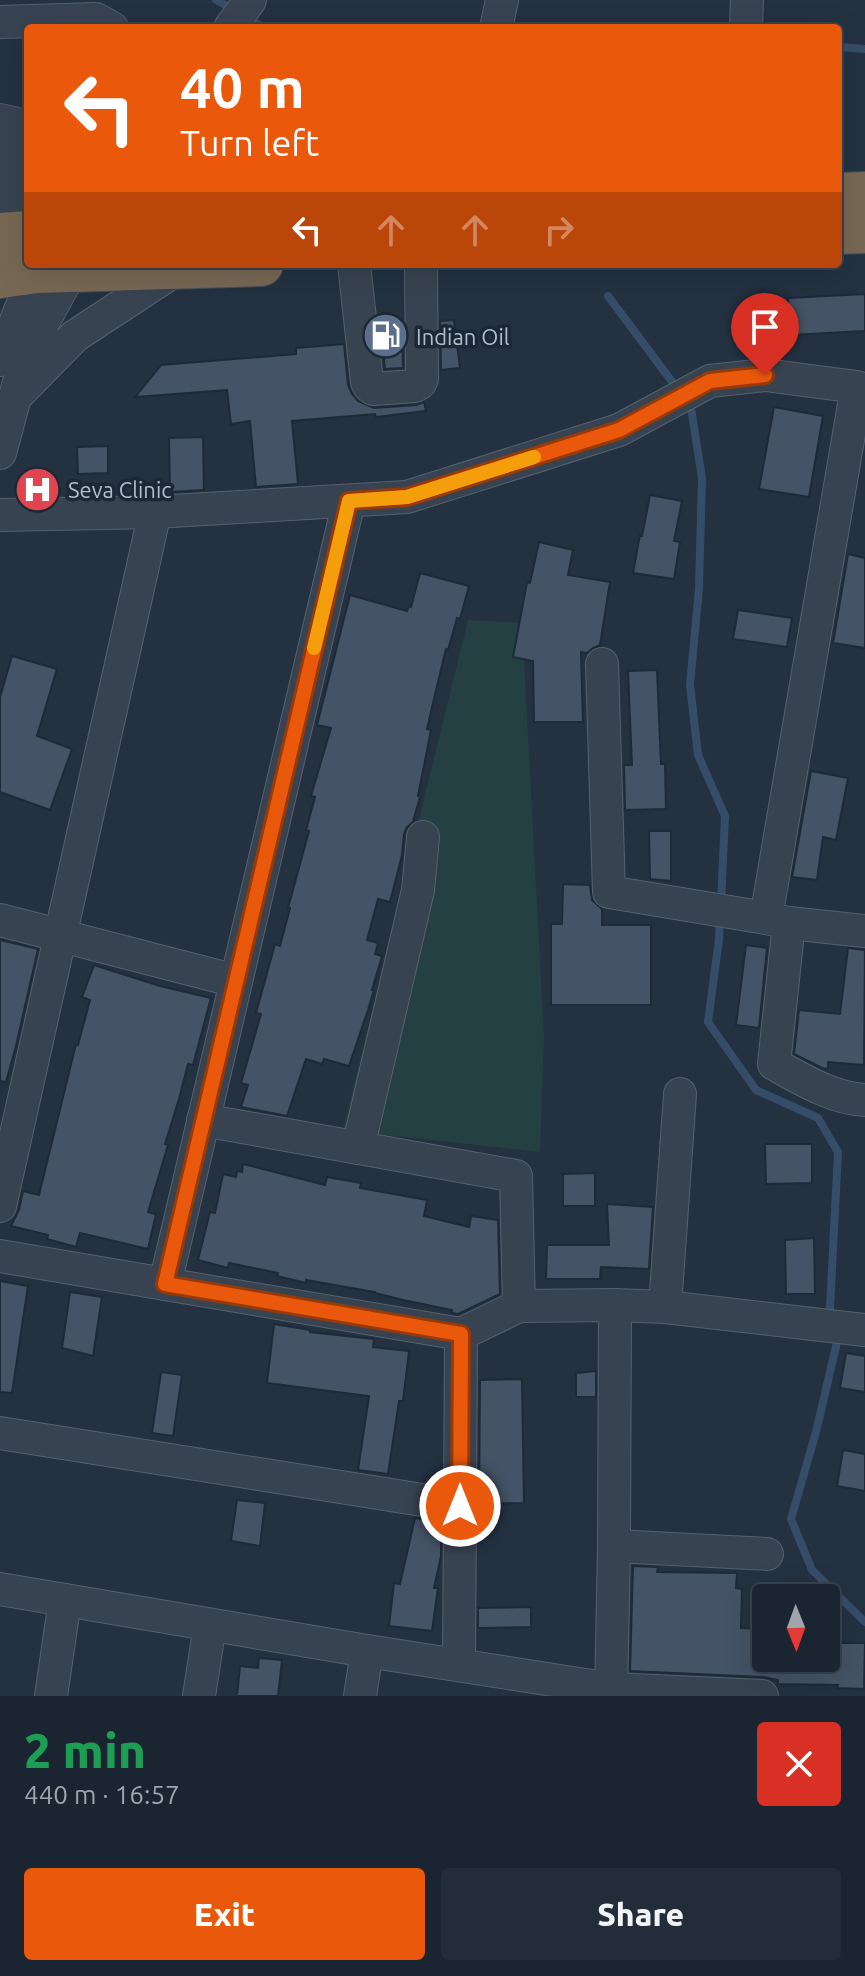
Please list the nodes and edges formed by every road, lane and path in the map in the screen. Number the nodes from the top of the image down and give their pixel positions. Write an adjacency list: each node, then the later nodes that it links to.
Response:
1 (250, 0): 5 (street)
2 (502, 0): 6 (street)
3 (0, 22): 4 (street)
4 (105, 24)
5 (233, 24)
6 (497, 24)
7 (0, 120): 10 (street)
8 (865, 194): 9 (highway)
9 (842, 195)
10 (24, 198)
11 (865, 231): 12 (highway)
12 (842, 232)
13 (28, 268): 18 (street)
14 (33, 268): 20 (street)
15 (178, 268): 20 (street)
16 (354, 268): 17 (street)
17 (421, 268)
18 (0, 360)
19 (861, 388): 22 (street); 28 (street)
20 (15, 397): 21 (street)
21 (0, 453)
22 (349, 501): 23 (street); 31 (street)
23 (155, 512): 24 (street); 30 (street)
24 (0, 515)
25 (602, 664): 28 (street)
26 (423, 837): 35 (street)
27 (0, 920): 30 (street)
28 (777, 920): 29 (street); 33 (street)
29 (865, 931)
30 (60, 936): 31 (street); 36 (street)
31 (236, 981): 34 (street)
32 (680, 1094): 41 (street)
33 (865, 1100)
34 (203, 1120): 35 (street); 38 (street)
35 (358, 1148): 40 (street)
36 (0, 1206)
37 (0, 1256): 38 (street)
38 (165, 1284): 43 (street)
39 (615, 1305): 40 (street); 41 (street); 46 (street)
40 (519, 1306): 43 (street)
41 (665, 1307): 42 (street)
42 (865, 1330)
43 (461, 1334): 45 (street)
44 (0, 1433): 45 (street)
45 (460, 1506): 52 (street)
46 (614, 1546): 47 (street); 53 (street)
47 (767, 1554)
48 (0, 1589): 49 (street)
49 (65, 1600): 50 (street); 54 (street)
50 (210, 1625): 51 (street); 55 (street)
51 (367, 1651): 52 (street); 56 (street)
52 (459, 1664): 53 (street)
53 (611, 1693): 57 (street)
54 (51, 1696)
55 (199, 1696)
56 (360, 1696)
57 (762, 1696)

